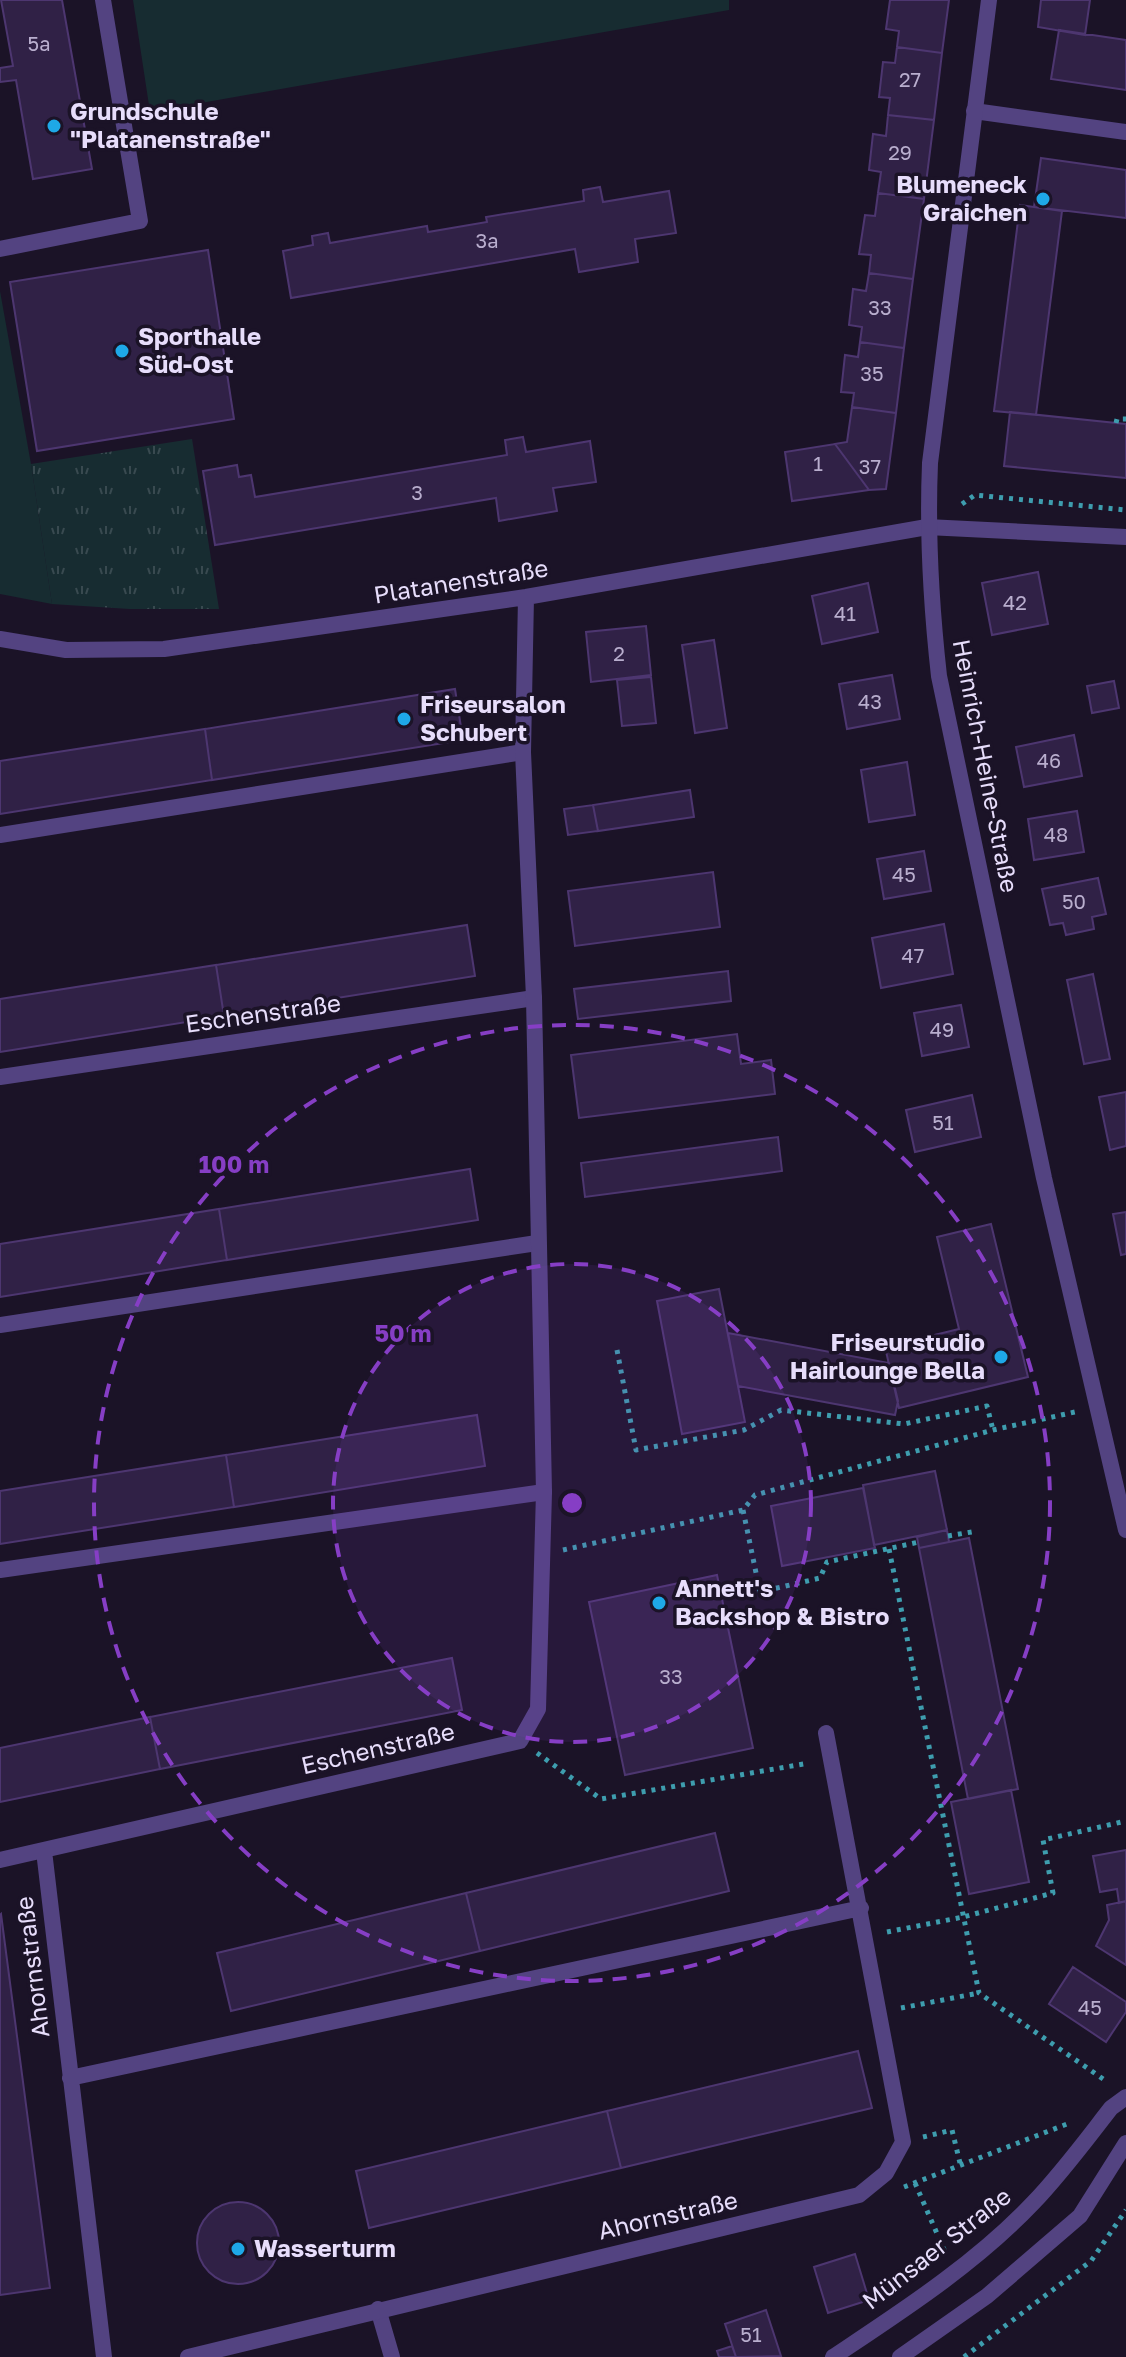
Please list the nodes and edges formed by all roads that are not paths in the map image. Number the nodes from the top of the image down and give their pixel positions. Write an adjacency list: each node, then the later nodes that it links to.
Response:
1 (103, 0): 5 (street)
2 (989, 0): 3 (street, Heinrich-Heine-Straße)
3 (974, 111): 4 (street); 6 (street, Heinrich-Heine-Straße)
4 (1126, 132)
5 (0, 249)
6 (927, 527): 7 (street, Platanenstraße); 8 (street, Platanenstraße); 17 (street, Heinrich-Heine-Straße)
7 (1126, 537)
8 (526, 597): 9 (street, Platanenstraße); 10 (street)
9 (0, 639)
10 (523, 752): 11 (street); 12 (street)
11 (0, 835)
12 (534, 998): 13 (street, Eschenstraße); 14 (street)
13 (0, 1077)
14 (537, 1243): 15 (street); 16 (street)
15 (0, 1325)
16 (544, 1492): 18 (street); 20 (street, Eschenstraße)
17 (1126, 1530)
18 (0, 1570)
19 (826, 1733): 22 (street)
20 (44, 1851): 21 (street, Eschenstraße); 23 (street, Ahornstraße)
21 (0, 1860)
22 (861, 1908): 23 (street); 26 (street, Ahornstraße)
23 (70, 2078): 28 (street, Ahornstraße)
24 (1126, 2097): 31 (street, Münsaer Straße)
25 (1126, 2143): 32 (street)
26 (378, 2309): 27 (street, Ahornstraße); 30 (street)
27 (211, 2354): 29 (street, Ahornstraße)
28 (104, 2357)
29 (188, 2357)
30 (392, 2357)
31 (833, 2357)
32 (900, 2357)

